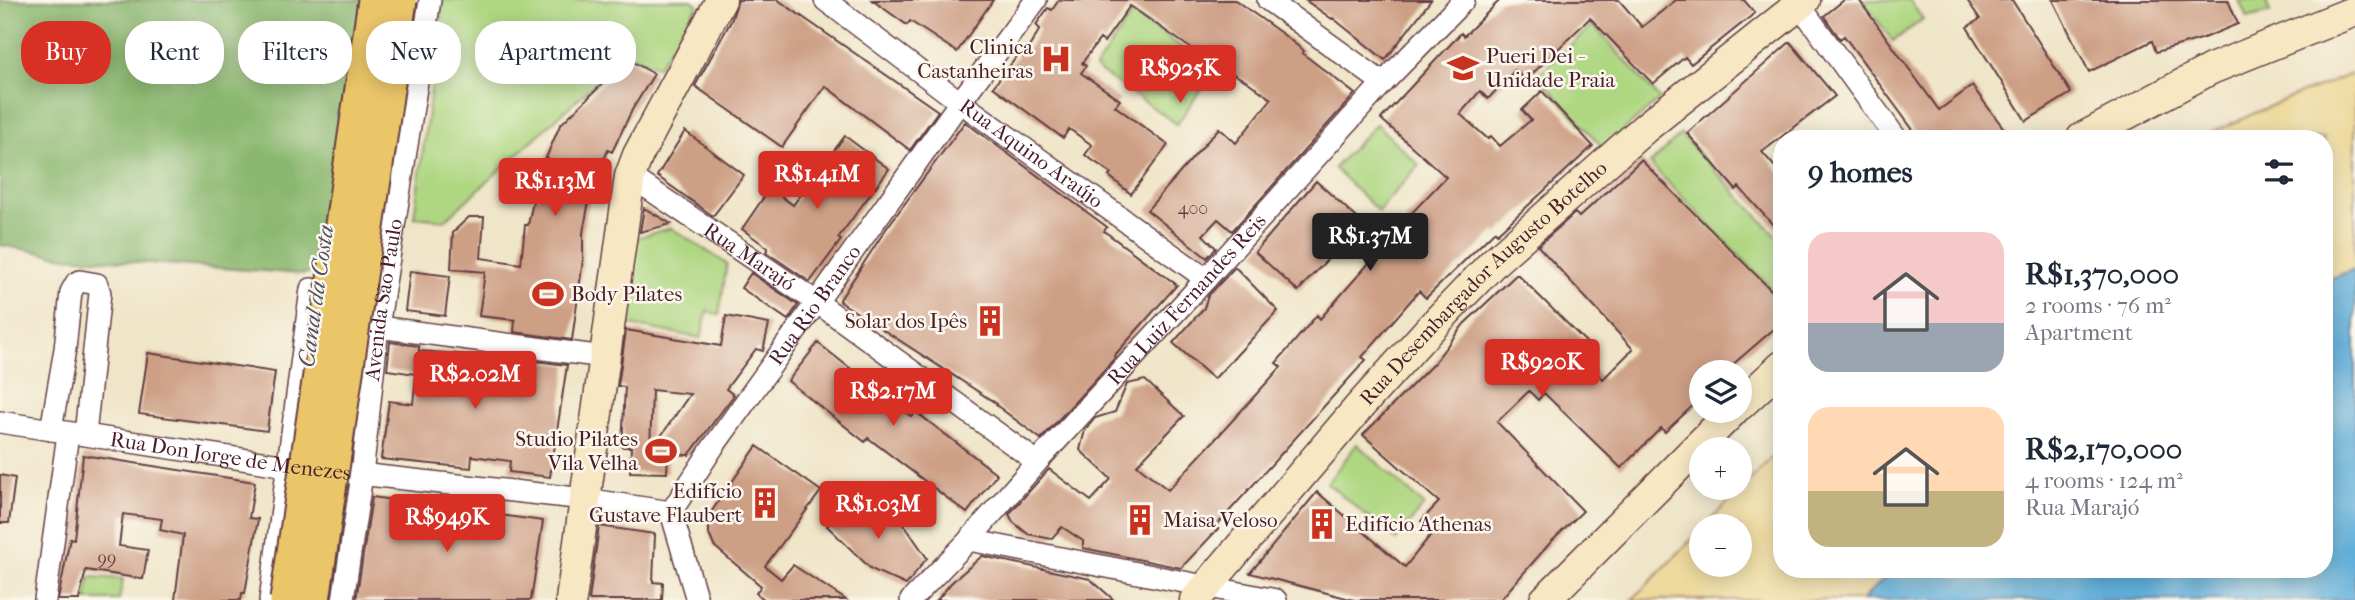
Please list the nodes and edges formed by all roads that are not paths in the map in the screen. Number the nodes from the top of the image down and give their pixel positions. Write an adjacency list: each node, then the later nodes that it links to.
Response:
1 (375, 0): 37 (main road, bridge)
2 (400, 0): 38 (main road, bridge)
3 (429, 0): 19 (street, Avenida São Paulo)
4 (721, 0): 15 (street)
5 (825, 0): 12 (street, Rua Aquino Araújo)
6 (1036, 0): 12 (street, Rua Rio Branco)
7 (1268, 0): 11 (street)
8 (1464, 0): 11 (street, Rua Luiz Fernandes Reis)
9 (1800, 1): 13 (street); 34 (street, Rua Desembargador Augusto Botelho)
10 (2355, 11): 14 (street)
11 (1383, 83): 16 (street, Rua Luiz Fernandes Reis)
12 (960, 102): 16 (street, Rua Aquino Araújo); 18 (street, Rua Rio Branco)
13 (1890, 130)
14 (2097, 130)
15 (629, 176): 18 (street, Rua Marajó); 22 (street)
16 (1206, 279): 28 (street, Rua Luiz Fernandes Reis)
17 (311, 289): 29 (street)
18 (818, 303): 28 (street, Rua Marajó); 32 (street, Rua Rio Branco)
19 (378, 327): 22 (street); 30 (street, Avenida São Paulo)
20 (65, 349): 21 (street); 21 (street); 27 (street)
21 (94, 353): 27 (street)
22 (604, 357): 31 (street)
23 (1773, 374): 24 (street)
24 (1752, 394)
25 (0, 422): 27 (street, Rua Don Jorge de Menezes)
26 (1721, 423): 44 (street)
27 (68, 433): 29 (street, Rua Don Jorge de Menezes); 35 (street)
28 (1037, 462): 33 (street, Rua Luiz Fernandes Reis)
29 (293, 466): 30 (street, Rua Don Jorge de Menezes, bridge); 36 (street)
30 (362, 475): 31 (street, Rua Don Jorge de Menezes); 39 (street, Avenida São Paulo)
31 (585, 499): 32 (street, Rua Don Jorge de Menezes); 40 (street)
32 (671, 512): 41 (street)
33 (969, 540): 34 (street); 42 (street, Rua Luiz Fernandes Reis)
34 (1201, 593): 43 (street)
35 (45, 600)
36 (270, 600)
37 (287, 600)
38 (313, 600)
39 (342, 600)
40 (571, 600)
41 (697, 600)
42 (911, 600)
43 (1276, 600)
44 (1545, 600)

